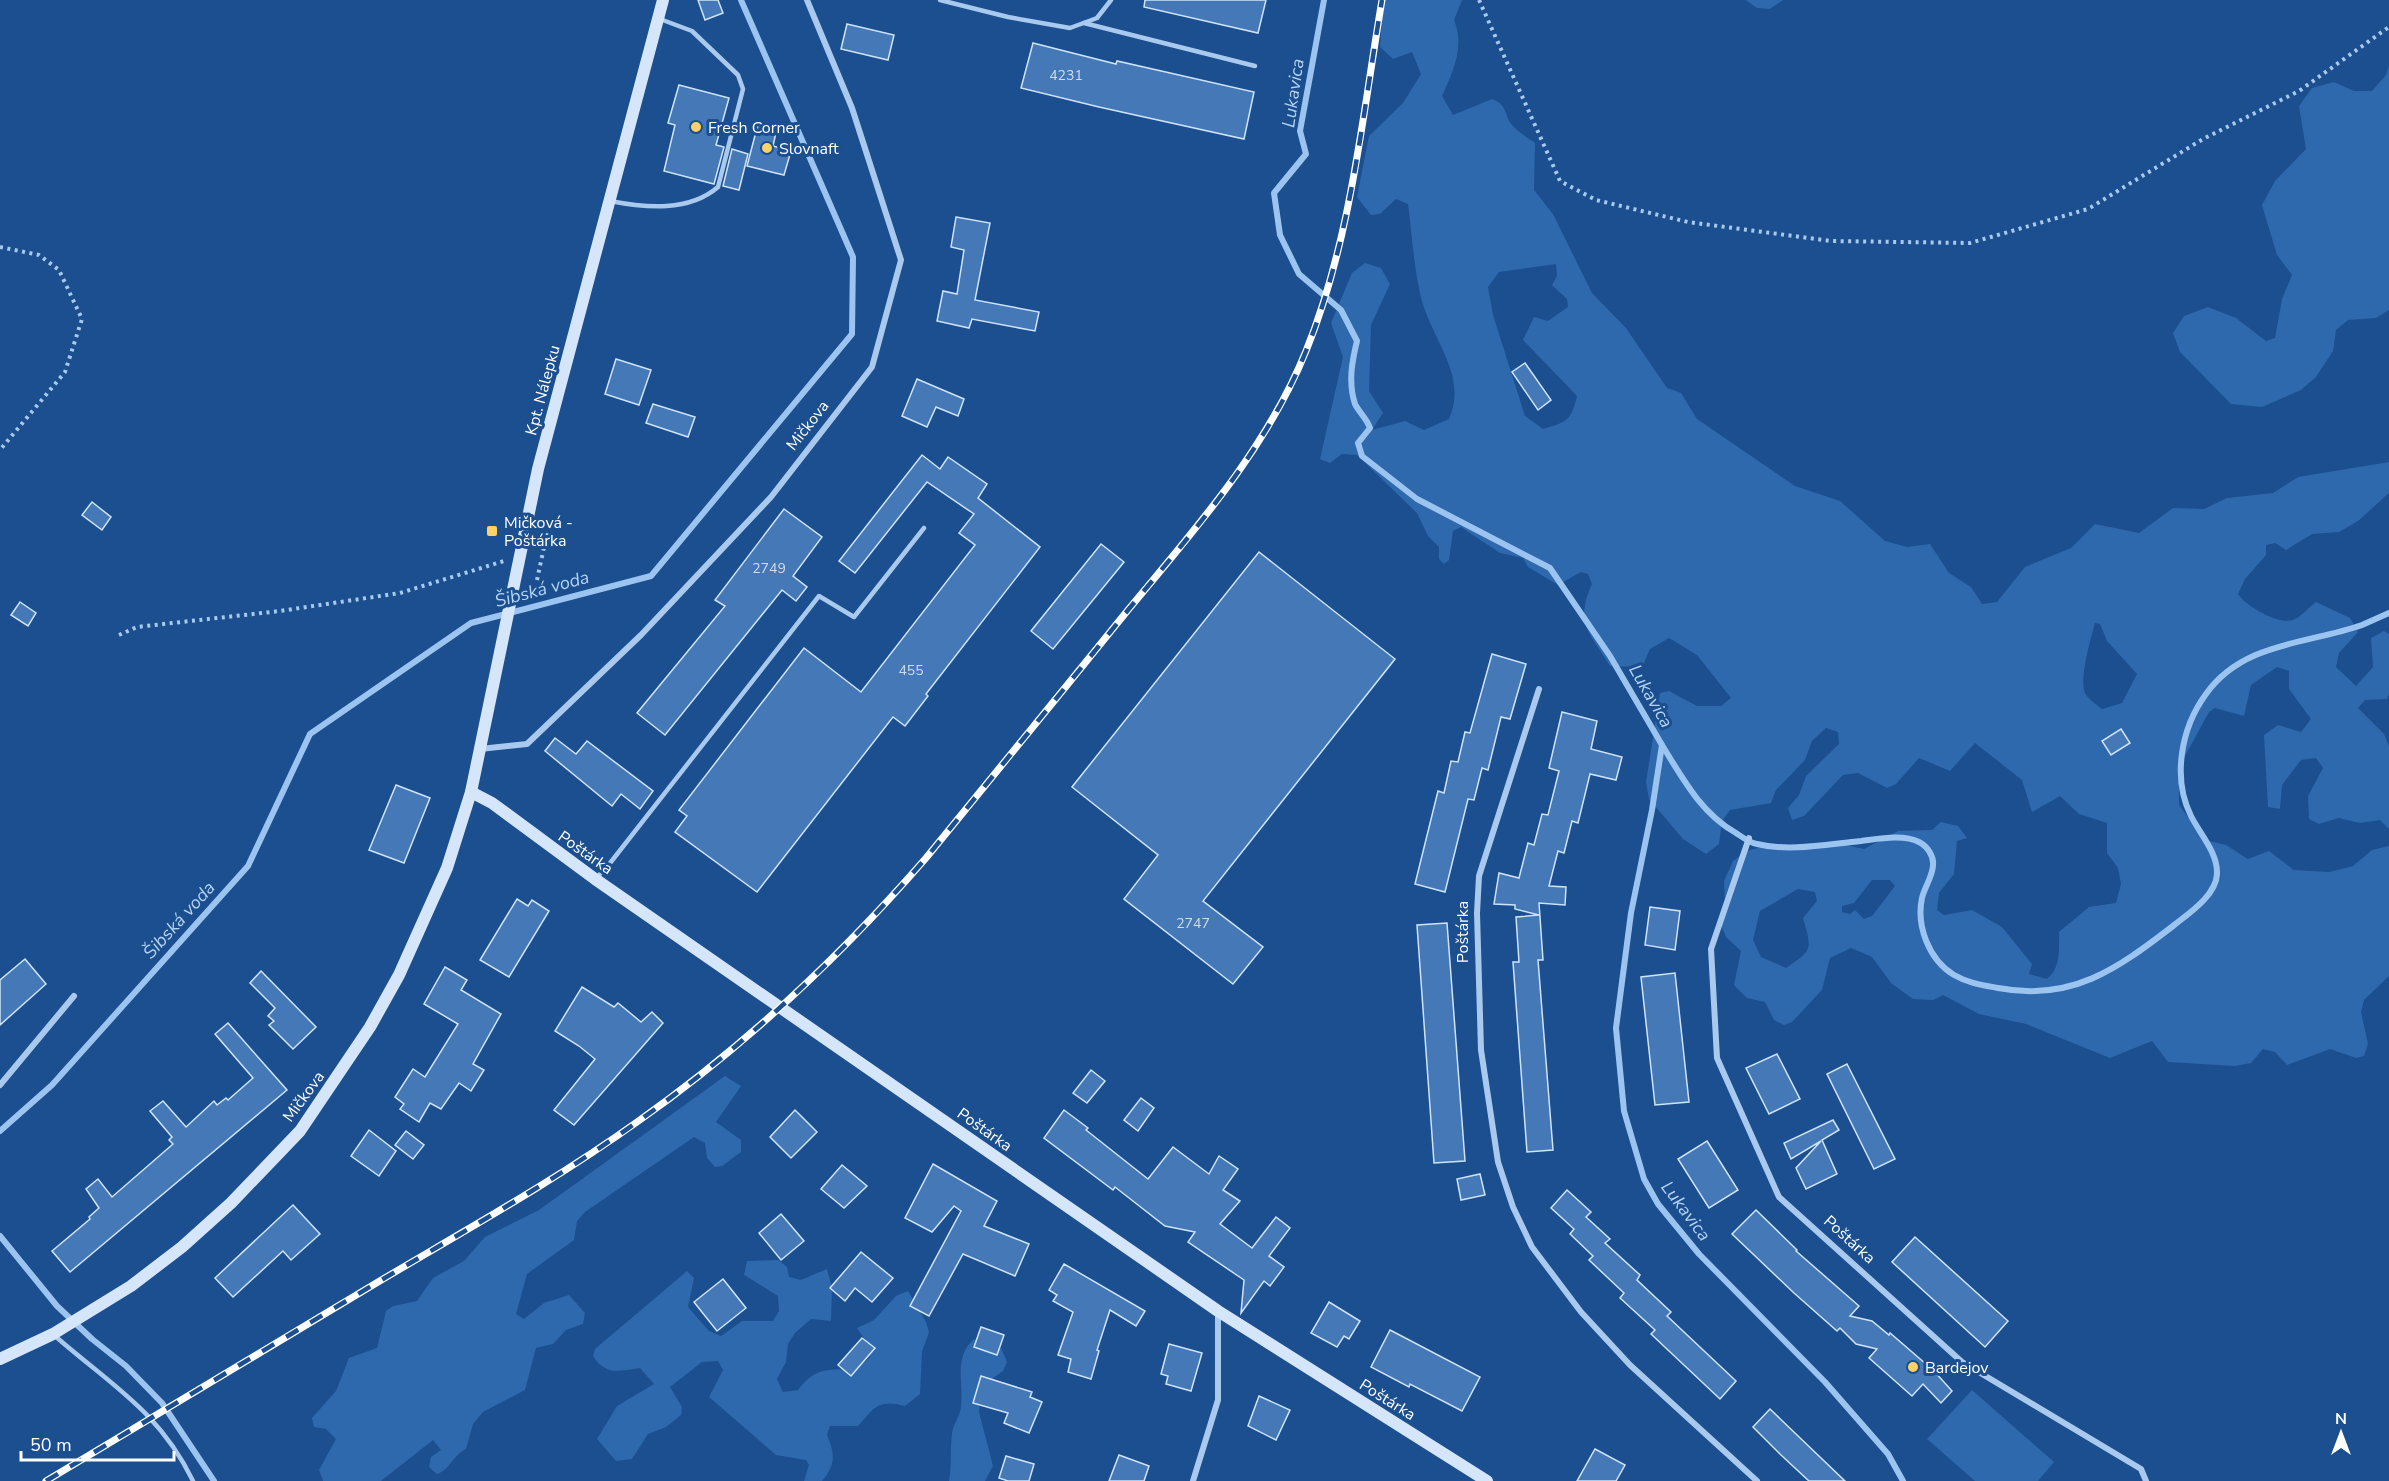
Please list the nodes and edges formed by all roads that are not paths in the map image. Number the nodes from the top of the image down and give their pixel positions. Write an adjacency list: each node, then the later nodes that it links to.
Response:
1 (663, 0): 5 (main road, Kpt. Nálepku)
2 (807, 0): 11 (street, Mičkova)
3 (940, 0): 6 (lane)
4 (1111, 0): 6 (lane)
5 (658, 19): 8 (main road, Kpt. Nálepku); 8 (lane)
6 (1084, 23): 7 (lane)
7 (1256, 66)
8 (610, 201): 11 (main road, Kpt. Nálepku)
9 (924, 528): 14 (lane)
10 (1539, 689): 23 (street, Poštárka)
11 (480, 749): 12 (main road, Kpt. Nálepku)
12 (471, 792): 14 (main road, Poštárka); 18 (main road, Mičkova)
13 (1749, 838): 24 (street, Poštárka)
14 (595, 879): 17 (main road, Poštárka)
15 (74, 996): 16 (street)
16 (0, 1085)
17 (1218, 1311): 21 (street); 22 (main road, Poštárka)
18 (53, 1334): 19 (main road, Mičkova); 20 (lane)
19 (0, 1359)
20 (193, 1481)
21 (1193, 1481)
22 (1487, 1481)
23 (1757, 1481)
24 (2146, 1481)

